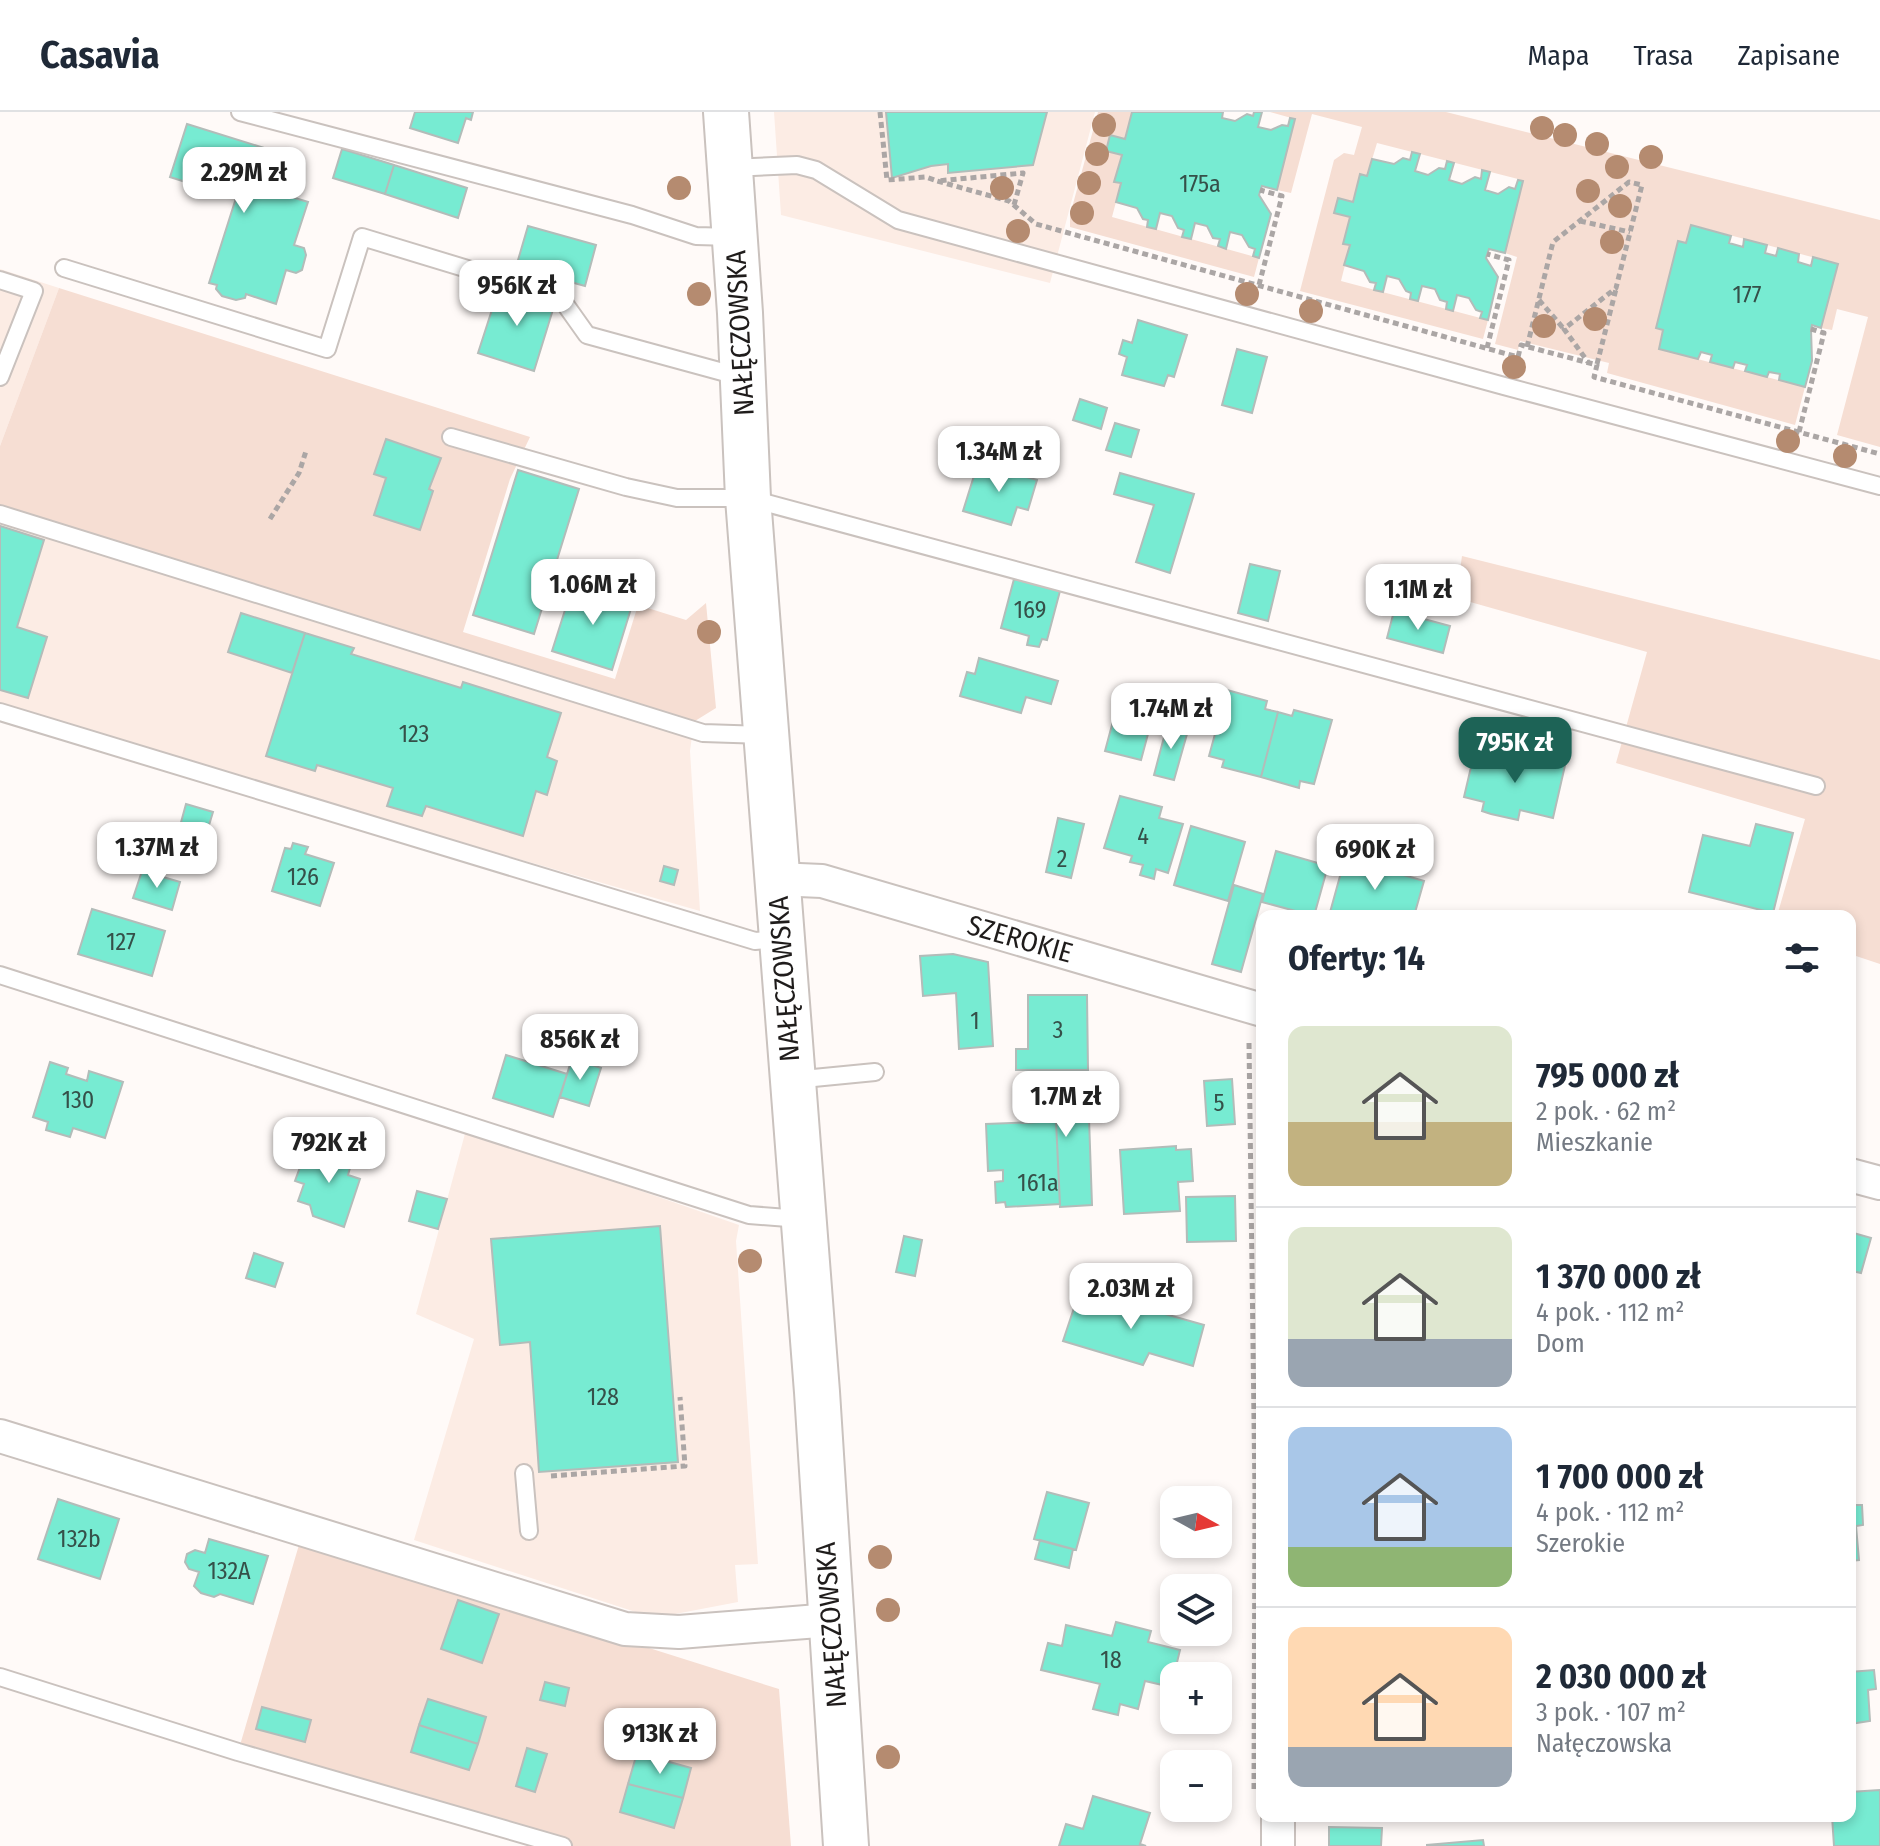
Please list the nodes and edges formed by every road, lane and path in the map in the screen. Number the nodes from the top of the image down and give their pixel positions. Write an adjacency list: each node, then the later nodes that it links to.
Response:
1 (240, 112): 10 (lane)
2 (726, 112): 4 (main road, NAŁĘCZOWSKA)
3 (880, 112): 5 (path)
4 (729, 168): 10 (main road, NAŁĘCZOWSKA); 29 (lane)
5 (937, 181): 7 (path); 7 (path)
6 (1260, 190): 14 (path)
7 (1014, 205): 14 (path)
8 (1580, 221): 9 (path); 9 (path); 16 (path)
9 (1630, 232): 15 (path)
10 (735, 236): 24 (main road, NAŁĘCZOWSKA)
11 (1487, 254): 20 (path)
12 (64, 268): 24 (lane)
13 (0, 280): 23 (lane)
14 (1259, 285): 20 (path)
15 (1616, 288): 17 (path); 22 (path)
16 (1539, 300): 17 (path); 19 (path)
17 (1564, 329): 21 (path)
18 (1811, 329): 25 (path)
19 (1527, 347): 20 (path); 21 (path)
20 (1487, 348)
21 (1589, 363): 22 (path)
22 (1597, 365): 25 (path)
23 (0, 377)
24 (742, 378): 30 (main road, NAŁĘCZOWSKA)
25 (1799, 432): 28 (path)
26 (451, 437): 30 (lane)
27 (306, 451): 32 (path)
28 (1880, 454)
29 (1880, 486)
30 (748, 498): 34 (main road, NAŁĘCZOWSKA); 35 (lane)
31 (0, 514): 34 (lane)
32 (270, 519)
33 (0, 712): 37 (lane)
34 (765, 734): 36 (main road, NAŁĘCZOWSKA)
35 (1816, 786)
36 (776, 879): 37 (main road, NAŁĘCZOWSKA); 39 (street, SZEROKIE)
37 (781, 939): 42 (main road, NAŁĘCZOWSKA)
38 (0, 975): 45 (lane)
39 (1256, 1008)
40 (1250, 1067): 50 (path)
41 (875, 1072): 42 (lane)
42 (792, 1080): 45 (main road, NAŁĘCZOWSKA)
43 (1856, 1177): 44 (street)
44 (1880, 1183)
45 (803, 1219): 52 (main road, NAŁĘCZOWSKA)
46 (680, 1397): 49 (path)
47 (0, 1436): 52 (street)
48 (524, 1473): 51 (lane)
49 (541, 1477)
50 (1256, 1523)
51 (529, 1531)
52 (831, 1620): 56 (main road, NAŁĘCZOWSKA)
53 (0, 1677): 55 (lane)
54 (1270, 1822): 57 (street)
55 (563, 1846)
56 (846, 1846)
57 (1278, 1846)

